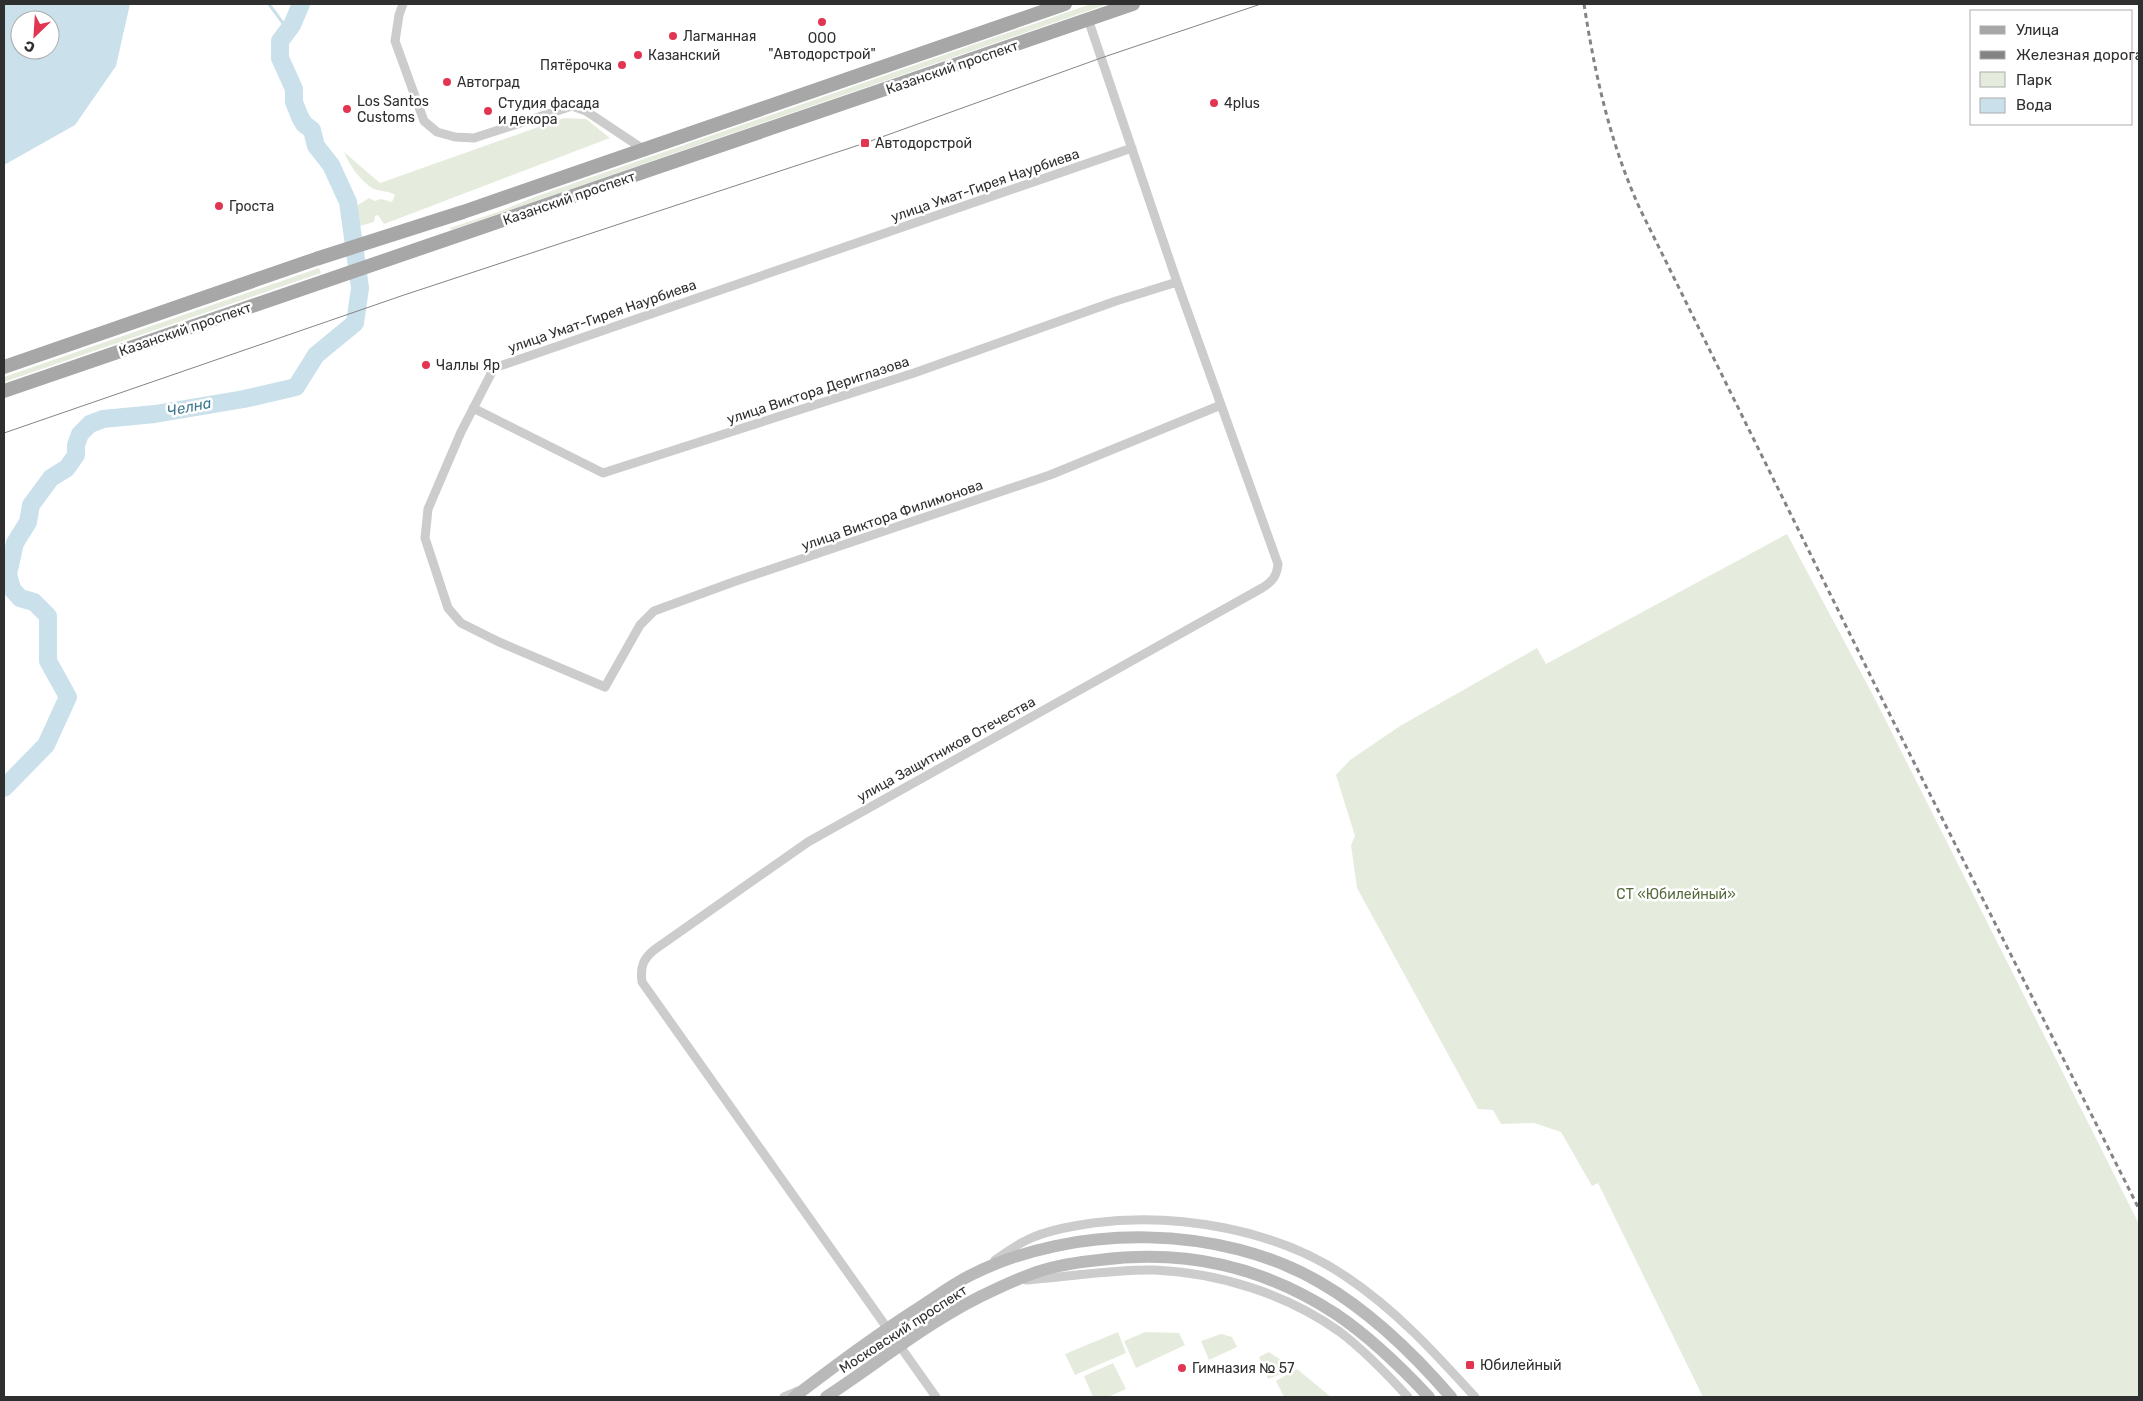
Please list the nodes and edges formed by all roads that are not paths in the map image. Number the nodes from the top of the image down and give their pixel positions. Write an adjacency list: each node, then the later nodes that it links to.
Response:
1 (403, 4): 6 (street)
2 (1065, 4): 6 (main road, Казанский проспект)
3 (1133, 4): 4 (main road, Казанский проспект)
4 (1088, 19): 5 (street, улица Защитников Отечества); 8 (main road, Казанский проспект)
5 (1132, 148): 9 (street, улица Защитников Отечества); 13 (street, улица Умат-Гирея Наурбиева)
6 (643, 149): 7 (main road, Казанский проспект)
7 (463, 212): 8 (main road); 10 (main road, Казанский проспект)
8 (469, 232): 11 (main road, Казанский проспект)
9 (1178, 282): 12 (street, улица Защитников Отечества); 13 (street, улица Виктора Дериглазова)
10 (4, 367)
11 (4, 391)
12 (1221, 405): 14 (street, улица Виктора Филимонова); 17 (street, улица Защитников Отечества)
13 (473, 408): 14 (street, улица Умат-Гирея Наурбиева)
14 (605, 686)
15 (972, 1275): 17 (main road, Московский проспект); 26 (main road, Московский проспект); 27 (street)
16 (1018, 1280): 18 (main road, Московский проспект); 24 (street); 25 (main road, Московский проспект)
17 (887, 1328): 18 (street); 19 (main road, Московский проспект)
18 (900, 1347): 22 (main road, Московский проспект); 23 (street)
19 (807, 1387): 20 (street); 21 (main road, Московский проспект)
20 (784, 1397)
21 (794, 1397)
22 (828, 1397)
23 (936, 1397)
24 (1408, 1397)
25 (1428, 1397)
26 (1451, 1397)
27 (1475, 1397)

